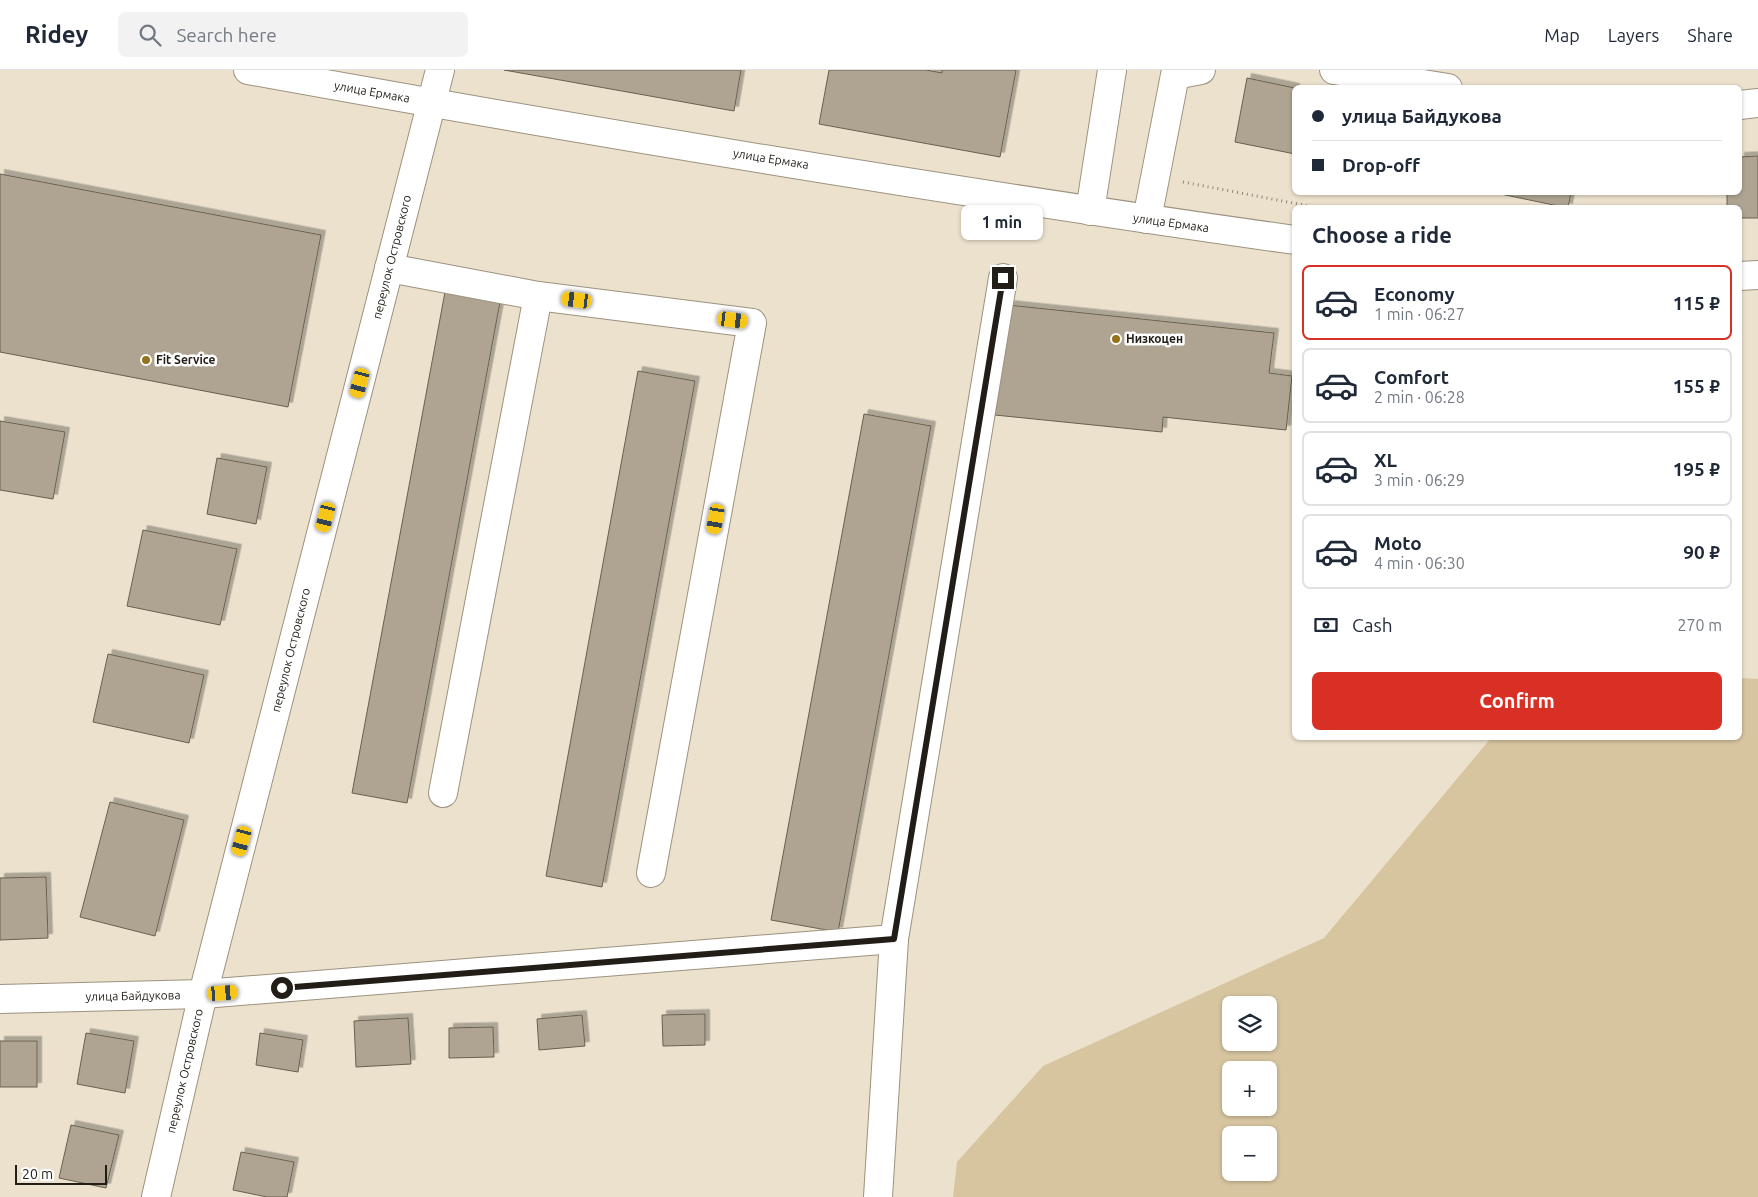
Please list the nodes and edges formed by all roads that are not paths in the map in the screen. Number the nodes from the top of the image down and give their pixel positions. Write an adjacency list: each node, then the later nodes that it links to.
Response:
1 (248, 70): 7 (street, улица Ермака)
2 (440, 70): 7 (street, переулок Островского)
3 (1112, 70): 10 (street)
4 (1201, 70): 11 (street)
5 (1334, 70): 6 (street)
6 (1429, 85)
7 (432, 103): 10 (street, улица Ермака); 13 (street, переулок Островского)
8 (1758, 103): 9 (street)
9 (1742, 105)
10 (1090, 211): 11 (street, улица Ермака)
11 (1147, 219): 12 (street, улица Ермака)
12 (1292, 240)
13 (389, 268): 17 (street); 21 (street, переулок Островского)
14 (1758, 275): 15 (street)
15 (1742, 276)
16 (1003, 278): 20 (street)
17 (538, 296): 18 (street); 19 (street)
18 (443, 793)
19 (650, 873)
20 (894, 939): 21 (street, улица Байдукова); 24 (street)
21 (203, 994): 22 (street, улица Байдукова); 23 (street, переулок Островского)
22 (0, 999)
23 (156, 1197)
24 (878, 1197)

